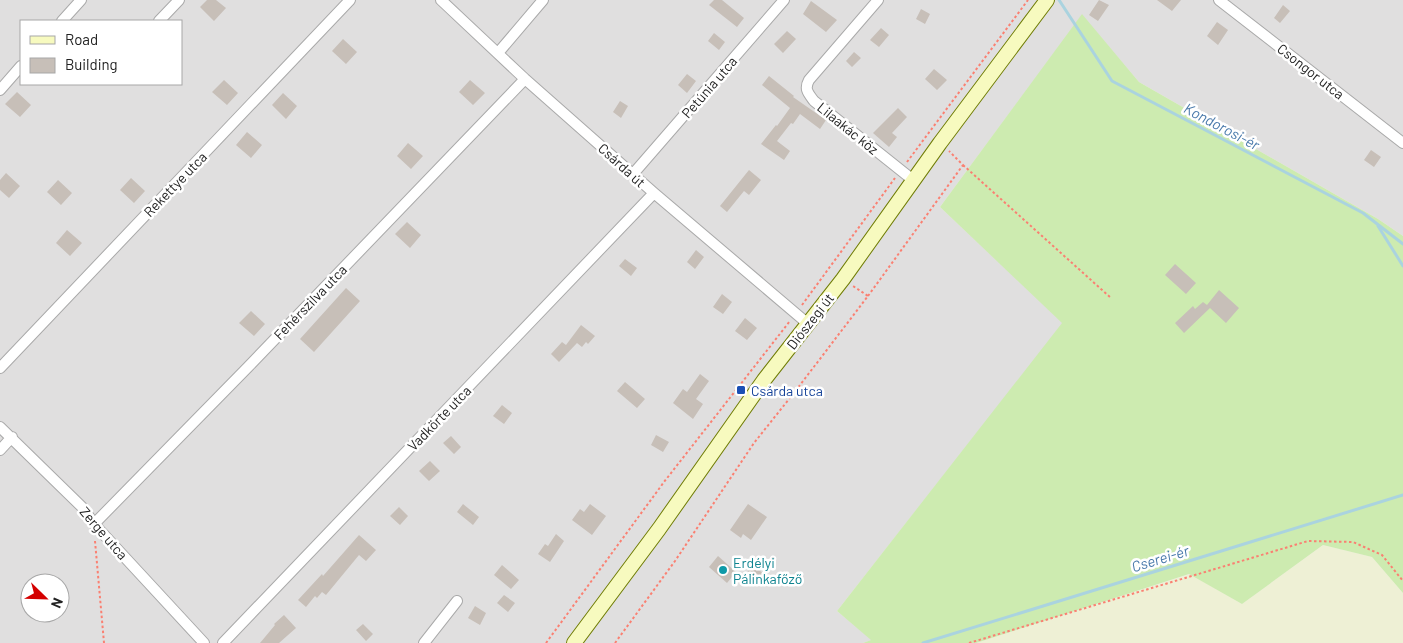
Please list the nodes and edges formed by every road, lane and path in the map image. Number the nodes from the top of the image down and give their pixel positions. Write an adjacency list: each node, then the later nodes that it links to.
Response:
1 (81, 0): 11 (street)
2 (179, 0): 12 (street)
3 (350, 0): 29 (street, Rekettye utca)
4 (441, 0): 13 (street, Csárda út)
5 (543, 0): 13 (street)
6 (784, 0): 21 (street, Petúnia utca)
7 (878, 0): 20 (street, Lilaakác köz)
8 (1028, 0): 20 (path)
9 (1047, 0): 17 (main road, Diószegi út)
10 (1219, 0): 18 (street, Csongor utca)
11 (63, 20)
12 (160, 20)
13 (498, 53): 15 (street, Csárda út)
14 (20, 67): 16 (street)
15 (525, 79): 21 (street, Csárda út); 33 (street, Fehérszilva utca)
16 (0, 90)
17 (940, 143): 19 (path); 22 (main road, Diószegi út)
18 (1403, 143)
19 (964, 165): 25 (path); 26 (path)
20 (900, 170): 22 (street, Lilaakác köz); 27 (path)
21 (633, 174): 23 (street, Csárda út)
22 (913, 180): 24 (main road, Diószegi út)
23 (654, 194): 27 (street, Csárda út); 38 (street, Vadkörte utca)
24 (843, 279): 25 (path); 28 (main road, Diószegi út)
25 (868, 296): 42 (path)
26 (1111, 298)
27 (796, 314): 28 (street, Csárda út); 40 (path)
28 (807, 323): 41 (main road, Diószegi út)
29 (0, 368)
30 (0, 426): 31 (street, Zerge utca)
31 (12, 438): 32 (street); 33 (street, Zerge utca)
32 (0, 450)
33 (94, 524): 36 (path); 37 (street, Zerge utca)
34 (1403, 581): 43 (path)
35 (457, 601): 39 (street)
36 (104, 643)
37 (204, 643)
38 (224, 643)
39 (424, 643)
40 (546, 643)
41 (574, 643)
42 (615, 643)
43 (969, 643)

